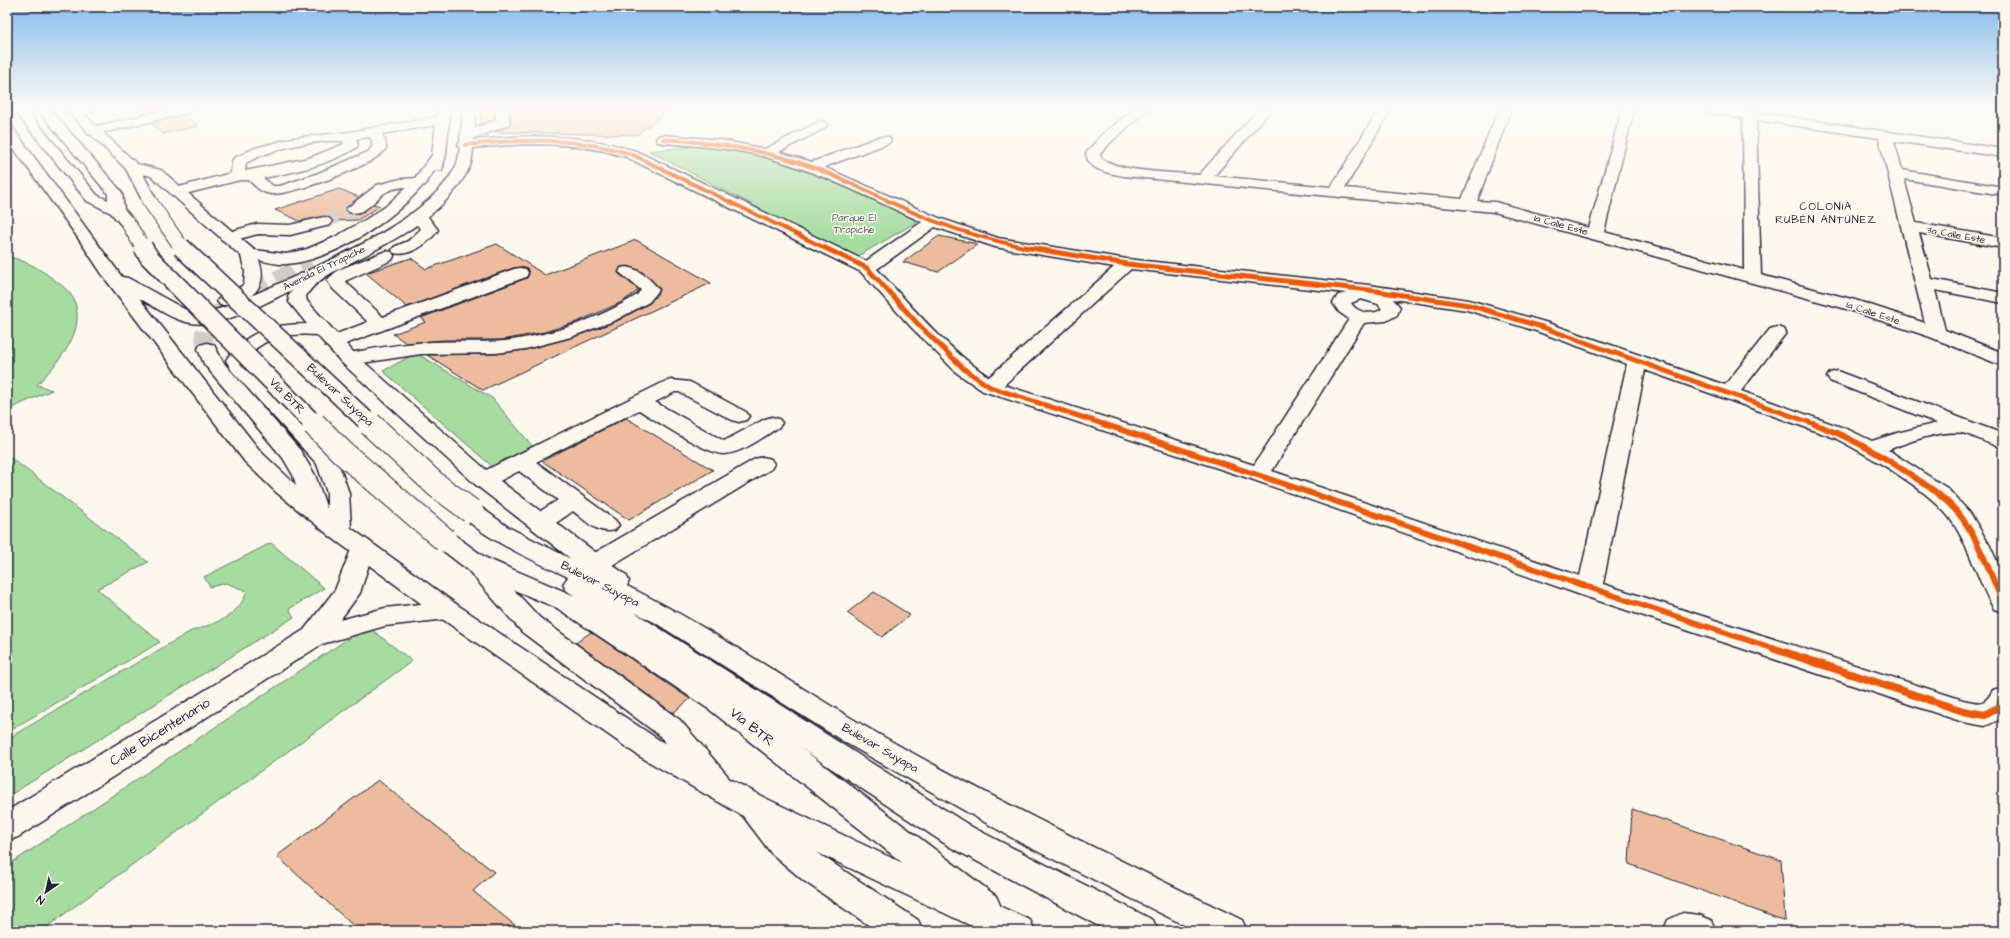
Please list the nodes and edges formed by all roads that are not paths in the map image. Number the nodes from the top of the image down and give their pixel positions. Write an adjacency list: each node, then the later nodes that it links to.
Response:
1 (24, 153): 46 (street)
2 (55, 153): 32 (street)
3 (81, 153): 32 (street, Vía BTR)
4 (117, 153): 20 (street, Bulevar Suyapa)
5 (256, 153): 24 (street)
6 (336, 153): 23 (street)
7 (375, 153): 23 (street)
8 (465, 153): 33 (street, Avenida El Trapiche)
9 (626, 153): 43 (street)
10 (767, 153): 21 (street)
11 (850, 153): 21 (street)
12 (1093, 153): 25 (street, 1a Calle Este)
13 (1227, 153): 25 (street)
14 (1359, 153): 29 (street)
15 (1488, 153): 30 (street)
16 (1616, 153): 37 (street)
17 (1751, 153): 47 (street)
18 (1889, 153): 22 (street)
19 (439, 154): 26 (street); 42 (street, Avenida El Trapiche)
20 (132, 167): 28 (street); 79 (street, Bulevar Suyapa, bridge)
21 (812, 167): 34 (street)
22 (1895, 173): 27 (street); 36 (street)
23 (252, 175): 24 (street)
24 (236, 176): 28 (street)
25 (1203, 179): 29 (street, 1a Calle Este)
26 (420, 182): 31 (street); 40 (street)
27 (2003, 191)
28 (177, 192): 38 (street)
29 (1335, 192): 30 (street, 1a Calle Este)
30 (1468, 204): 37 (street, 1a Calle Este)
31 (354, 209)
32 (122, 216): 81 (street, Vía BTR, bridge)
33 (416, 217): 42 (street, Avenida El Trapiche); 53 (street)
34 (933, 221): 41 (street); 43 (street)
35 (324, 222): 38 (street)
36 (1909, 226): 39 (street, 3a Calle Este); 48 (street)
37 (1595, 234): 47 (street, 1a Calle Este)
38 (228, 237): 40 (street)
39 (2003, 243)
40 (249, 254): 51 (street)
41 (1127, 264): 49 (street); 62 (street)
42 (318, 266): 51 (street, Avenida El Trapiche); 56 (street)
43 (867, 268): 62 (street)
44 (627, 272): 58 (street)
45 (520, 273): 53 (street)
46 (112, 276): 51 (street, Avenida El Trapiche); 75 (street)
47 (1753, 278): 55 (street, 1a Calle Este)
48 (1924, 283): 50 (street); 55 (street)
49 (1369, 292): 52 (street); 52 (street); 60 (street)
50 (2003, 298)
51 (171, 310)
52 (1360, 316): 72 (street)
53 (380, 324): 56 (street)
54 (1777, 333): 63 (street)
55 (1937, 333): 59 (street, 1a Calle Este)
56 (328, 336): 58 (street); 78 (street)
57 (207, 350): 75 (street)
58 (349, 359): 73 (street)
59 (2003, 360)
60 (1637, 362): 63 (street); 83 (street)
61 (1837, 377): 67 (street)
62 (990, 387): 72 (street)
63 (1729, 394): 69 (street)
64 (640, 402): 65 (street); 66 (street); 70 (street)
65 (739, 416)
66 (772, 423)
67 (1964, 427): 68 (street); 69 (street)
68 (2003, 442)
69 (1872, 449): 84 (street)
70 (521, 462): 73 (street); 74 (street)
71 (763, 464): 82 (street)
72 (1259, 474): 83 (street)
73 (484, 480): 76 (street)
74 (572, 501): 76 (street); 77 (street)
75 (314, 510): 78 (street)
76 (539, 522): 82 (street)
77 (607, 525)
78 (339, 531): 80 (street)
79 (500, 534): 86 (street, Bulevar Suyapa); 94 (street)
80 (362, 548): 85 (street); 87 (street, Calle Bicentenario)
81 (477, 564): 89 (street, Vía BTR); 92 (street, Vía BTR)
82 (595, 564): 86 (street)
83 (1590, 589): 88 (street)
84 (2003, 604)
85 (447, 610): 87 (street, Calle Bicentenario); 89 (street)
86 (662, 615): 95 (street, Bulevar Suyapa)
87 (313, 637): 91 (street, Calle Bicentenario)
88 (2003, 698)
89 (718, 786): 90 (street)
90 (752, 806): 92 (street); 93 (street)
91 (7, 827)
92 (1012, 928)
93 (906, 931)
94 (1141, 931)
95 (1230, 931)
96 (1680, 931): 97 (street)
97 (1699, 931)

